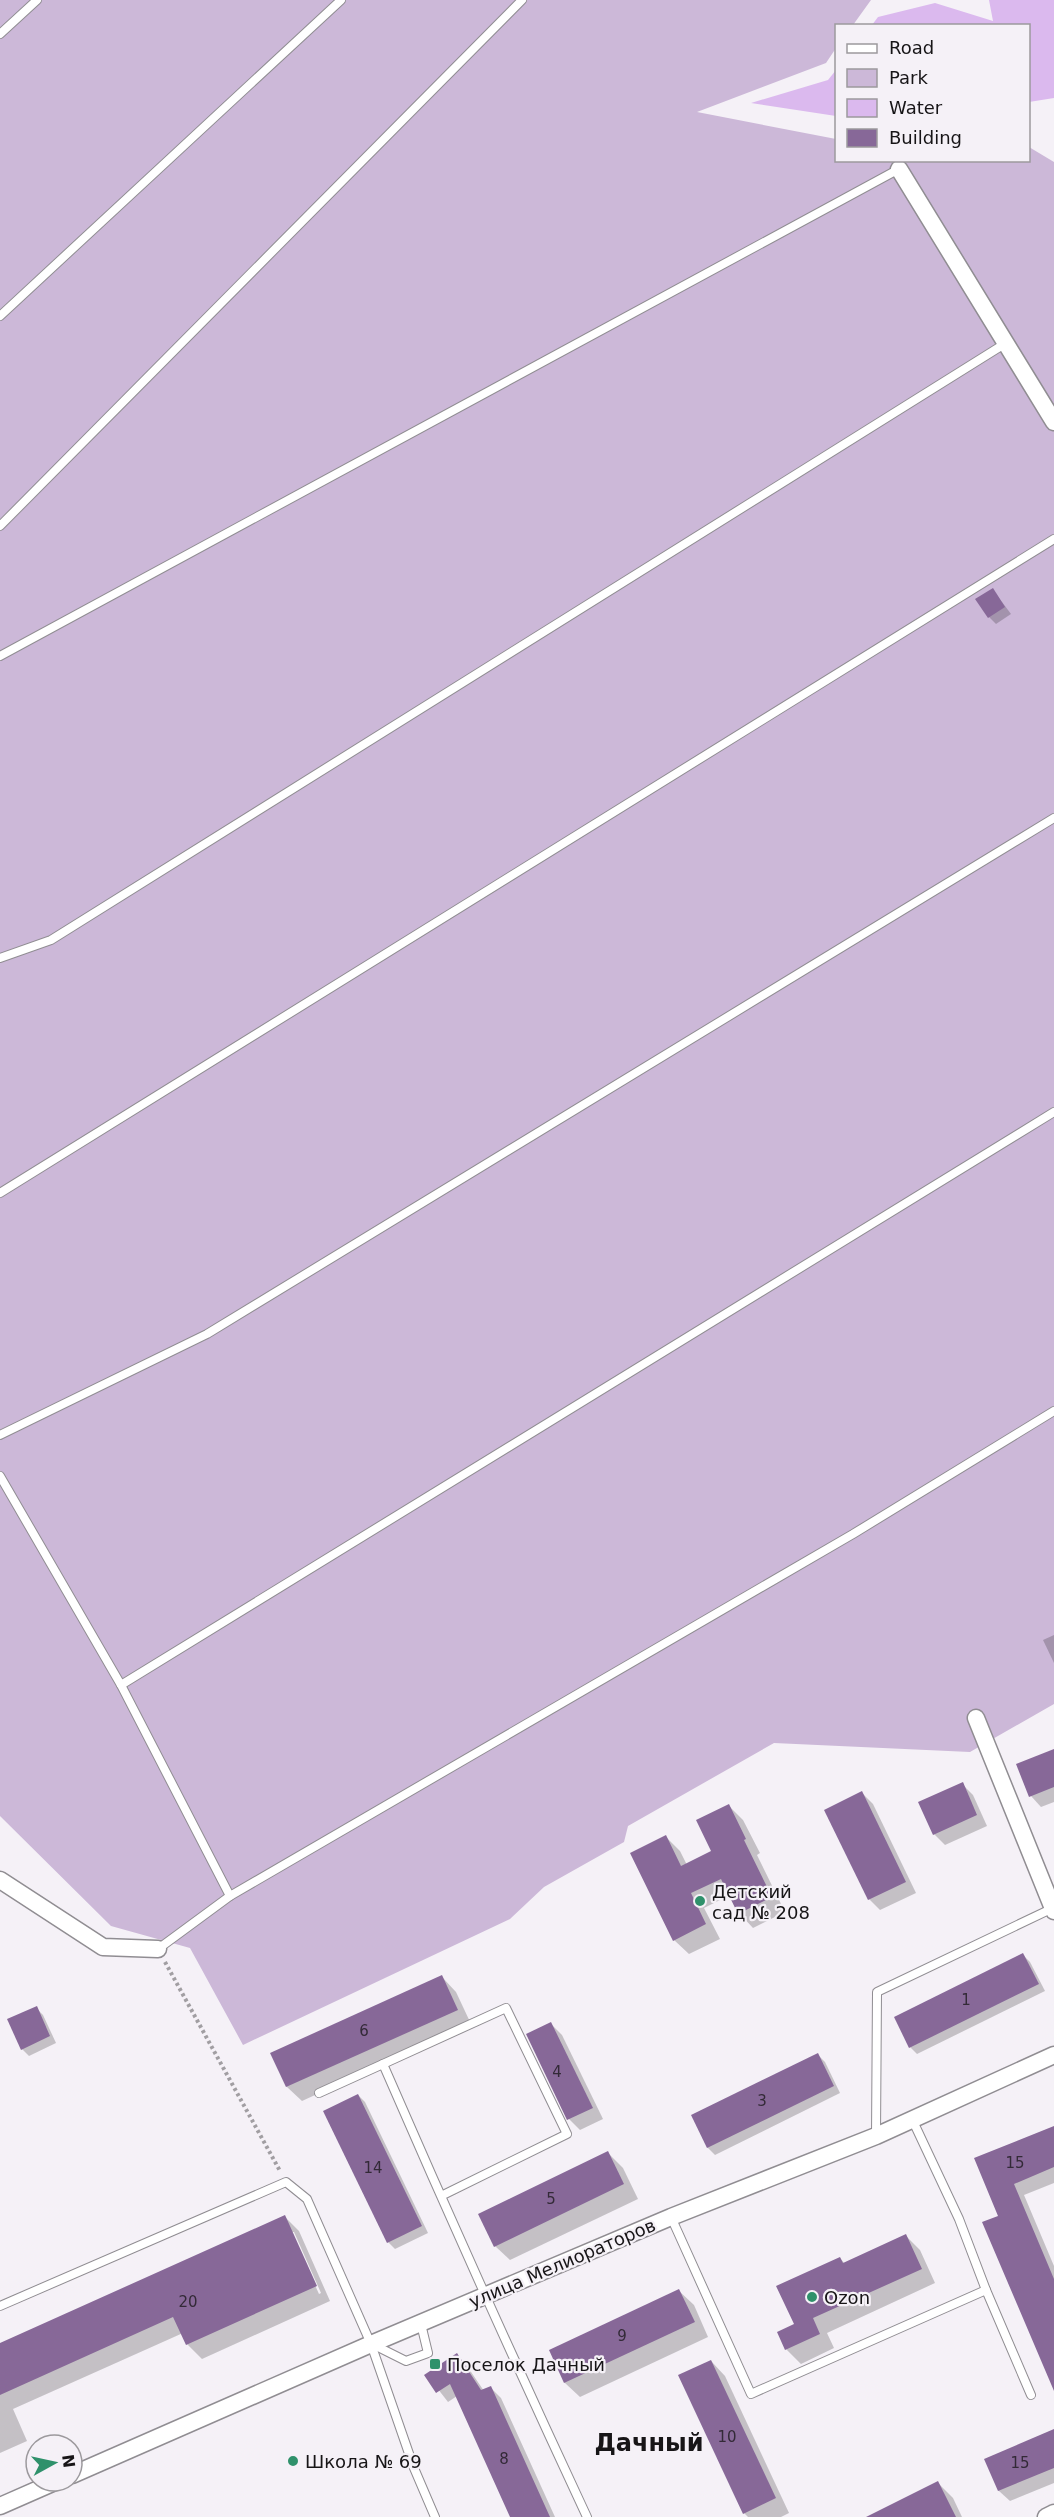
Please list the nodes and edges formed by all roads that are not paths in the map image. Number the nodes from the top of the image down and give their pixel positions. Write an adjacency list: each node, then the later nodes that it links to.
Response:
1 (37, 0): 4 (lane)
2 (341, 0): 6 (lane)
3 (522, 0): 9 (lane)
4 (0, 34)
5 (899, 169): 7 (street); 11 (lane)
6 (0, 316)
7 (1006, 343): 8 (street); 13 (lane)
8 (1054, 422)
9 (0, 526)
10 (1054, 539): 15 (lane)
11 (0, 657)
12 (1054, 818): 17 (lane)
13 (0, 958)
14 (1054, 1112): 19 (lane)
15 (0, 1193)
16 (1054, 1411): 22 (lane)
17 (0, 1435)
18 (0, 1476): 19 (lane)
19 (121, 1685): 22 (lane)
20 (976, 1718): 23 (street)
21 (0, 1880): 24 (street)
22 (230, 1896): 24 (lane)
23 (1053, 1909): 29 (lane)
24 (158, 1949)
25 (1054, 2055): 28 (street, улица Мелиораторов)
26 (383, 2064): 27 (lane); 30 (lane); 30 (lane)
27 (319, 2093)
28 (912, 2119): 29 (street, улица Мелиораторов); 32 (lane)
29 (876, 2136): 31 (street, улица Мелиораторов)
30 (441, 2196): 33 (lane)
31 (671, 2217): 32 (lane); 33 (street, улица Мелиораторов)
32 (986, 2290): 37 (lane)
33 (484, 2296): 35 (street, улица Мелиораторов); 43 (lane)
34 (0, 2306): 36 (lane)
35 (421, 2324): 36 (street, улица Мелиораторов); 36 (lane)
36 (371, 2344): 38 (street, улица Мелиораторов); 42 (lane)
37 (1031, 2395)
38 (84, 2470)
39 (30, 2493): 40 (street)
40 (0, 2506)
41 (1054, 2513): 44 (street)
42 (435, 2517)
43 (587, 2517)
44 (1046, 2517)

